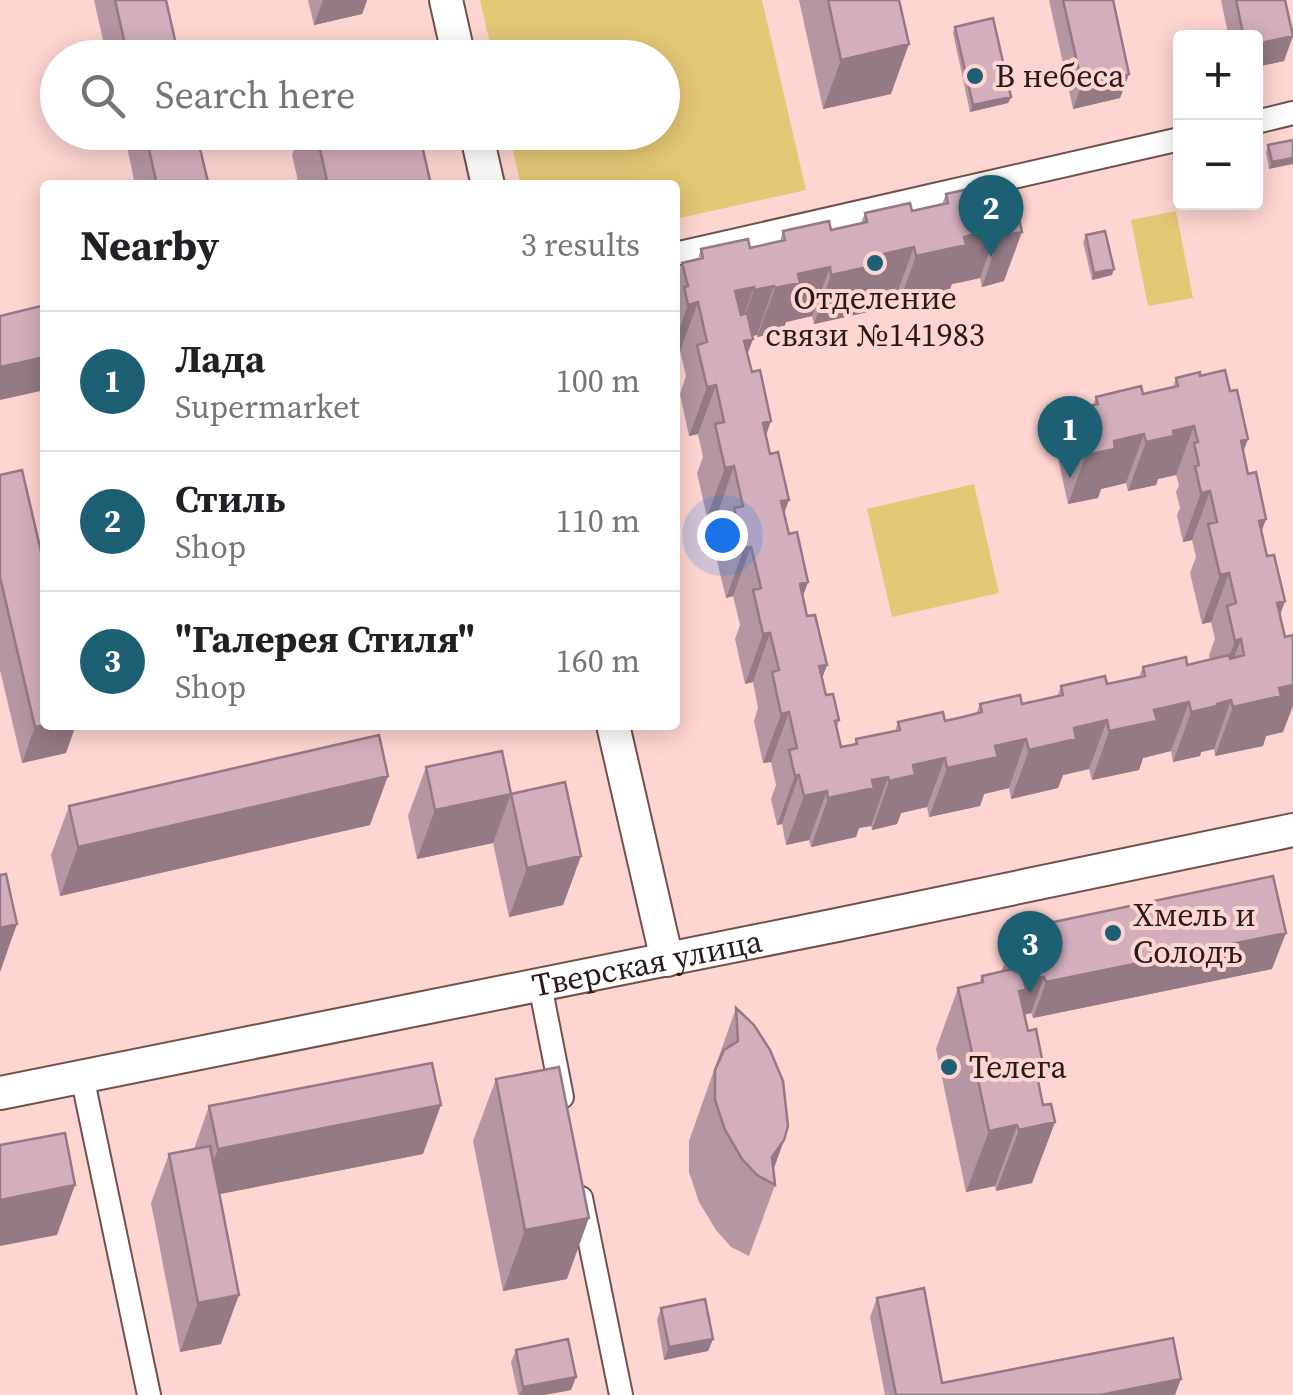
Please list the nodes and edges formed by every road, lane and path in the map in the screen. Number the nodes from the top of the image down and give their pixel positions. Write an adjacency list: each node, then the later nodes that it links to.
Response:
1 (446, 0): 2 (main road)
2 (456, 40)
3 (1293, 114): 4 (street)
4 (1263, 120)
5 (1173, 141): 8 (street)
6 (480, 150): 7 (main road)
7 (487, 180)
8 (680, 253)
9 (614, 730): 11 (main road)
10 (1293, 830): 11 (main road, Тверская улица)
11 (666, 960): 12 (main road, Тверская улица)
12 (540, 985): 13 (main road, Тверская улица); 15 (street)
13 (82, 1076): 14 (main road, Тверская улица); 17 (street)
14 (0, 1092)
15 (567, 1123)
16 (578, 1182): 18 (street)
17 (149, 1393)
18 (621, 1395)

